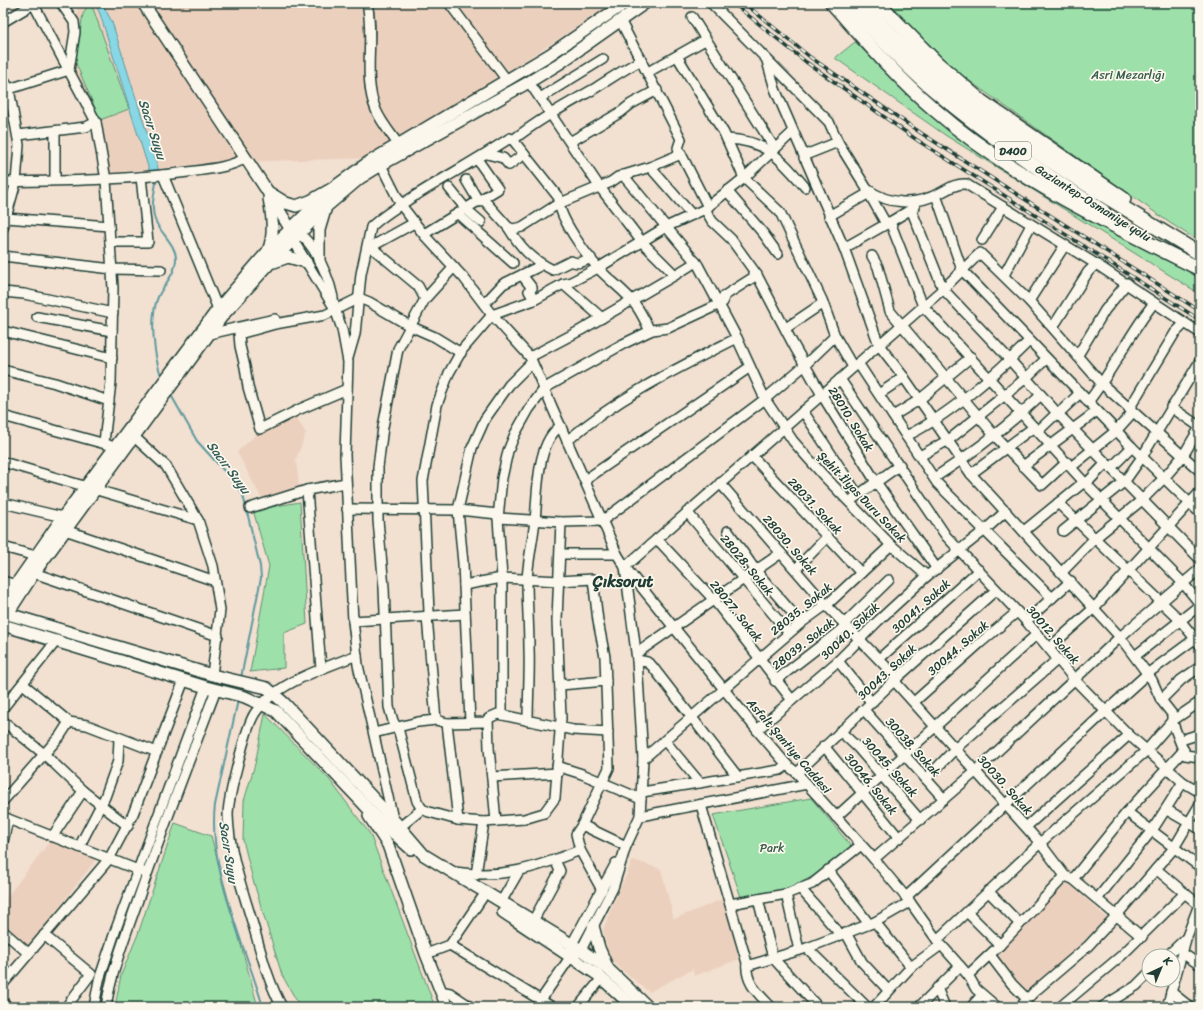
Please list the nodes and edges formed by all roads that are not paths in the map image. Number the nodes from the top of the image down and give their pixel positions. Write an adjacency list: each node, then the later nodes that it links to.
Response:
1 (34, 3): 17 (street); 23 (street)
2 (61, 3): 23 (street)
3 (143, 3): 45 (main road)
4 (367, 3): 40 (street)
5 (449, 3): 26 (street)
6 (616, 3): 14 (main road)
7 (625, 3): 14 (main road)
8 (645, 3): 16 (main road)
9 (711, 3): 22 (street)
10 (832, 3): 110 (highway)
11 (848, 3): 110 (highway, Gaziantep-Osmaniye yolu / D400)
12 (862, 3): 88 (highway, Gaziantep-Osmaniye yolu / D400)
13 (878, 3): 88 (highway)
14 (610, 15): 26 (main road)
15 (692, 17): 18 (street)
16 (620, 20): 21 (street); 27 (main road)
17 (3, 22)
18 (705, 40): 19 (street); 41 (street)
19 (677, 56): 24 (street); 36 (street)
20 (603, 59): 30 (street)
21 (642, 60): 24 (street); 31 (street)
22 (767, 61): 34 (street); 39 (street)
23 (70, 70): 28 (street); 32 (street)
24 (648, 72): 29 (street)
25 (3, 78): 28 (street)
26 (506, 79): 40 (main road)
27 (529, 82): 30 (street); 48 (main road)
28 (10, 89): 35 (street)
29 (656, 90): 38 (street); 44 (street)
30 (540, 98): 31 (street)
31 (550, 113): 37 (street); 38 (street)
32 (96, 122): 33 (street); 54 (street)
33 (55, 131): 35 (street); 53 (street)
34 (793, 132): 41 (street); 46 (street)
35 (18, 136): 57 (street)
36 (727, 139): 41 (street); 52 (street)
37 (513, 140): 42 (street); 43 (street)
38 (570, 142): 58 (street)
39 (838, 142): 46 (street); 63 (street)
40 (398, 144): 60 (main road)
41 (773, 151): 52 (street); 59 (street)
42 (487, 154): 43 (street); 47 (street)
43 (524, 154): 67 (street)
44 (681, 154): 49 (street); 71 (street, 28010. Sokak)
45 (246, 158): 51 (street); 64 (main road)
46 (804, 158): 75 (street)
47 (477, 159): 66 (street); 68 (street)
48 (381, 164): 68 (street, Asfalt Şantiye Caddesi); 69 (main road)
49 (650, 167): 50 (street); 74 (street)
50 (623, 175): 58 (street); 84 (street, Şehit İlyas Duru Sokak)
51 (153, 176): 54 (street); 89 (street); 131 (street)
52 (744, 178): 62 (street); 129 (street)
53 (55, 180): 54 (street); 57 (street)
54 (106, 180): 81 (street)
55 (466, 180): 66 (street)
56 (3, 182): 57 (street)
57 (16, 182): 76 (street)
58 (599, 186): 67 (street); 90 (street)
59 (805, 187)
60 (333, 188): 64 (main road); 85 (main road)
61 (449, 188): 73 (street)
62 (727, 191): 71 (street); 95 (street)
63 (868, 191): 65 (street); 75 (street); 79 (street)
64 (268, 192): 85 (main road); 94 (main road)
65 (935, 196): 70 (street); 72 (street); 112 (street)
66 (481, 200): 73 (street); 82 (street)
67 (558, 204): 82 (street); 99 (street)
68 (401, 205): 77 (street, Asfalt Şantiye Caddesi); 92 (street)
69 (327, 206): 85 (main road); 100 (main road)
70 (1003, 207): 80 (street); 87 (street)
71 (706, 208): 74 (street); 115 (street, 28010. Sokak)
72 (911, 210): 79 (street); 119 (street)
73 (462, 212): 78 (street); 86 (street); 103 (street)
74 (692, 215): 84 (street)
75 (829, 216): 93 (street)
76 (6, 218): 81 (street); 83 (street)
77 (414, 222): 86 (street, Asfalt Şantiye Caddesi); 92 (street)
78 (481, 222)
79 (890, 222): 93 (street); 130 (street)
80 (1031, 225): 91 (street); 116 (street)
81 (109, 226): 89 (street)
82 (508, 227): 105 (street)
83 (3, 228)
84 (666, 228): 90 (street); 102 (street, Şehit İlyas Duru Sokak)
85 (294, 234): 94 (main road); 100 (street); 101 (street); 104 (main road)
86 (424, 234): 107 (street, Asfalt Şantiye Caddesi)
87 (982, 240)
88 (1178, 241): 96 (highway, Gaziantep-Osmaniye yolu / D400)
89 (110, 242): 109 (street)
90 (642, 242): 108 (street); 114 (street)
91 (1065, 245): 106 (street); 125 (street)
92 (368, 248): 121 (street); 122 (street)
93 (844, 248): 151 (street)
94 (268, 251): 131 (main road)
95 (778, 254)
96 (1200, 254)
97 (3, 256): 109 (street)
98 (872, 256): 139 (street)
99 (591, 258): 105 (street); 108 (street)
100 (319, 260): 132 (street)
101 (306, 262): 104 (main road); 132 (street)
102 (696, 262): 114 (street); 128 (street, Şehit İlyas Duru Sokak)
103 (513, 263)
104 (270, 264): 147 (main road)
105 (540, 264): 113 (street)
106 (1096, 264): 118 (street); 141 (street)
107 (454, 267): 122 (street); 127 (street, Asfalt Şantiye Caddesi)
108 (598, 268): 117 (street); 124 (street)
109 (112, 269): 111 (street); 133 (street)
110 (1200, 269)
111 (161, 270)
112 (962, 270): 116 (street); 119 (street); 150 (street)
113 (522, 275): 123 (street); 127 (street)
114 (675, 275): 124 (street)
115 (757, 275): 128 (street); 142 (street, 28010. Sokak)
116 (1004, 275): 125 (street)
117 (563, 284): 123 (street); 136 (street)
118 (1127, 284): 126 (street); 153 (street)
119 (943, 289): 130 (street); 158 (street)
120 (3, 292): 133 (street)
121 (359, 298): 132 (street); 140 (street); 160 (street)
122 (425, 299): 140 (street)
123 (534, 300): 134 (street)
124 (631, 300): 136 (street); 144 (street)
125 (1028, 301): 141 (street)
126 (1154, 303): 138 (street); 171 (street)
127 (484, 304): 134 (street, Asfalt Şantiye Caddesi)
128 (720, 304): 144 (street); 149 (street, Şehit İlyas Duru Sokak)
129 (823, 304): 142 (street); 148 (street)
130 (923, 306): 139 (street); 154 (street)
131 (218, 309): 165 (main road)
132 (335, 309): 137 (street); 160 (street)
133 (113, 313): 145 (street)
134 (492, 315): 152 (street); 157 (street, Asfalt Şantiye Caddesi)
135 (37, 317): 145 (street)
136 (602, 318): 157 (street)
137 (287, 322): 147 (street); 173 (street)
138 (1184, 324): 146 (street); 185 (street)
139 (901, 325): 151 (street); 167 (street)
140 (410, 326): 152 (street); 243 (street)
141 (1053, 327): 153 (street)
142 (786, 328): 161 (street, 28010. Sokak)
143 (3, 331): 155 (street)
144 (650, 331): 172 (street)
145 (112, 332): 155 (street)
146 (1200, 333)
147 (208, 334): 165 (main road)
148 (835, 336): 161 (street); 162 (street)
149 (737, 338): 163 (street, Şehit İlyas Duru Sokak); 205 (street)
150 (1029, 341): 156 (street); 158 (street)
151 (879, 345): 162 (street); 166 (street)
152 (461, 353): 244 (street)
153 (1078, 356): 171 (street)
154 (971, 357): 167 (street); 168 (street)
155 (112, 358): 182 (street)
156 (1046, 359): 169 (street); 176 (street)
157 (531, 360): 172 (street, Asfalt Şantiye Caddesi); 245 (street)
158 (1010, 360): 168 (street); 169 (street)
159 (1200, 361): 184 (street)
160 (348, 362): 173 (street)
161 (805, 365): 177 (street, 28010. Sokak); 180 (street)
162 (856, 365): 170 (street); 174 (street)
163 (750, 367): 180 (street, Şehit İlyas Duru Sokak); 225 (street)
164 (3, 370): 182 (street)
165 (172, 377): 201 (main road); 201 (main road)
166 (904, 377): 174 (street); 181 (street)
167 (946, 377): 179 (street); 181 (street)
168 (989, 377): 175 (street); 179 (street)
169 (1026, 378): 175 (street); 178 (street)
170 (840, 379): 177 (street); 217 (street, 30012. Sokak)
171 (1102, 384): 183 (street); 185 (street)
172 (545, 388): 194 (street, Asfalt Şantiye Caddesi); 249 (street)
173 (347, 389): 228 (street)
174 (879, 394): 191 (street)
175 (1005, 394): 188 (street); 192 (street)
176 (1079, 394): 183 (street); 189 (street)
177 (822, 395): 186 (street); 227 (street, 28010. Sokak)
178 (1041, 395): 188 (street); 189 (street)
179 (962, 398): 192 (street); 193 (street)
180 (765, 399): 196 (street, Şehit İlyas Duru Sokak); 255 (street)
181 (919, 400): 191 (street); 193 (street)
182 (109, 401): 207 (street)
183 (1088, 402): 187 (street)
184 (1171, 407): 195 (street); 200 (street)
185 (1131, 410): 199 (street); 200 (street)
186 (803, 411): 196 (street); 234 (street)
187 (1097, 411): 198 (street); 199 (street)
188 (1021, 413): 197 (street); 202 (street)
189 (1058, 414): 197 (street); 198 (street)
190 (3, 416): 207 (street)
191 (893, 416): 203 (street)
192 (978, 416): 202 (street); 204 (street)
193 (933, 421): 203 (street); 204 (street)
194 (561, 426): 205 (street, Asfalt Şantiye Caddesi); 253 (street)
195 (1200, 427): 213 (street)
196 (784, 429): 211 (street); 237 (street, Şehit İlyas Duru Sokak)
197 (1036, 429): 206 (street); 209 (street)
198 (1074, 430): 206 (street); 210 (street)
199 (1117, 430): 208 (street); 210 (street)
200 (1156, 433): 213 (street); 214 (street)
201 (131, 434): 207 (main road); 231 (main road); 252 (street)
202 (994, 435): 209 (street); 215 (street)
203 (906, 436): 212 (street)
204 (947, 440): 212 (street); 215 (street)
205 (567, 441): 225 (street, Asfalt Şantiye Caddesi)
206 (1052, 445): 218 (street); 219 (street)
207 (108, 446): 231 (main road)
208 (1132, 447): 214 (street); 220 (street)
209 (1005, 448): 219 (street); 222 (street)
210 (1092, 449): 218 (street); 220 (street)
211 (752, 456): 229 (street); 263 (street, 28031. Sokak)
212 (920, 456): 223 (street)
213 (1183, 456): 221 (street); 224 (street)
214 (1142, 457): 224 (street); 226 (street)
215 (961, 461): 222 (street); 223 (street)
216 (3, 462): 231 (street)
217 (900, 464): 227 (street); 269 (street, 30012. Sokak)
218 (1069, 465): 219 (street); 230 (street)
219 (1023, 466)
220 (1109, 466): 226 (street); 230 (street)
221 (1200, 471)
222 (971, 474): 246 (street)
223 (934, 478): 259 (street)
224 (1164, 478): 236 (street); 240 (street)
225 (585, 480): 255 (street, Asfalt Şantiye Caddesi)
226 (1125, 481): 235 (street); 236 (street)
227 (876, 482): 234 (street); 277 (street, 28010. Sokak)
228 (346, 483): 232 (street); 242 (street)
229 (720, 483): 247 (street); 270 (street, 28030. Sokak)
230 (1085, 483): 235 (street); 239 (street)
231 (91, 487): 250 (main road); 252 (street); 258 (main road)
232 (307, 490): 241 (street); 333 (street)
233 (1200, 492): 240 (street)
234 (858, 495): 237 (street)
235 (1101, 500): 251 (street); 254 (street)
236 (1142, 500): 251 (street); 257 (street)
237 (849, 502): 266 (street, Şehit İlyas Duru Sokak)
238 (3, 503): 250 (street)
239 (1058, 503): 254 (street); 261 (street)
240 (1190, 503): 248 (street); 257 (street)
241 (250, 508)
242 (347, 509): 243 (street); 311 (street)
243 (378, 509): 244 (street); 309 (street)
244 (425, 509): 245 (street); 308 (street)
245 (458, 510): 249 (street); 295 (street)
246 (1006, 511): 259 (street, 30040. Sokak); 261 (street)
247 (687, 512): 265 (street); 288 (street, 28028. Sokak)
248 (1200, 513)
249 (498, 516): 253 (street); 286 (street)
250 (63, 517): 273 (main road)
251 (1118, 518): 264 (street); 268 (street)
252 (198, 520): 291 (street)
253 (535, 520): 256 (street); 287 (street)
254 (1075, 520): 262 (street); 264 (street)
255 (602, 521): 256 (street); 272 (street, Asfalt Şantiye Caddesi)
256 (561, 522): 271 (street)
257 (1168, 526): 268 (street); 274 (street)
258 (65, 530): 283 (main road); 291 (street)
259 (985, 530): 269 (street, 30040. Sokak); 298 (street)
260 (728, 531): 281 (street)
261 (1024, 531): 282 (street)
262 (1063, 531)
263 (827, 537): 276 (street); 284 (street, 28031. Sokak)
264 (1095, 538): 280 (street); 282 (street)
265 (656, 539): 275 (street); 299 (street, 28027. Sokak)
266 (891, 545): 284 (street, 28035. Sokak); 285 (street, Şehit İlyas Duru Sokak)
267 (3, 547): 273 (street)
268 (1148, 547): 280 (street); 294 (street)
269 (960, 550): 277 (street, 30040. Sokak); 279 (street, 30012. Sokak)
270 (781, 553): 276 (street, 28030. Sokak); 281 (street)
271 (561, 554): 272 (street); 292 (street)
272 (617, 554): 275 (street, Asfalt Şantiye Caddesi)
273 (36, 556): 296 (main road)
274 (1200, 559)
275 (625, 567): 316 (street, Asfalt Şantiye Caddesi); 327 (street)
276 (796, 569): 303 (street, 28030. Sokak)
277 (937, 569): 285 (street, 30040. Sokak)
278 (1200, 569): 294 (street)
279 (979, 570): 297 (street, 30012. Sokak); 329 (street, 30041. Sokak)
280 (1129, 570): 301 (street); 304 (street)
281 (756, 571): 288 (street); 313 (street)
282 (1062, 572): 293 (street)
283 (34, 573): 307 (main road); 319 (street)
284 (861, 573): 303 (street, 28035. Sokak)
285 (927, 576): 321 (street, 30040. Sokak)
286 (502, 578): 287 (street); 295 (street); 355 (street)
287 (527, 579): 292 (street); 360 (street)
288 (744, 579): 299 (street); 317 (street, 28028. Sokak)
289 (889, 580): 315 (street, 28039. Sokak)
290 (3, 581): 296 (street)
291 (215, 581): 319 (street)
292 (559, 581): 339 (street); 342 (street)
293 (1071, 581): 298 (street); 304 (street)
294 (1183, 583): 301 (street); 302 (street)
295 (464, 584): 306 (street)
296 (16, 585): 300 (main road)
297 (996, 590): 305 (street, 30012. Sokak); 336 (street, 30043. Sokak)
298 (1052, 598): 312 (street)
299 (714, 600): 316 (street); 328 (street, 28027. Sokak)
300 (3, 603)
301 (1160, 603): 310 (street); 320 (street)
302 (1200, 604): 310 (street)
303 (826, 605): 313 (street, 28035. Sokak); 315 (street, 28030. Sokak)
304 (1094, 608): 320 (street); 324 (street)
305 (1018, 612): 312 (street, 30012. Sokak); 348 (street, 30044. Sokak)
306 (465, 614): 308 (street); 363 (street)
307 (5, 617): 335 (main road)
308 (427, 617): 309 (street); 358 (street)
309 (386, 620): 311 (street); 365 (street)
310 (1180, 620): 323 (street); 326 (street)
311 (353, 621): 325 (street)
312 (1026, 621): 318 (street, 30012. Sokak)
313 (801, 623): 317 (street, 28035. Sokak)
314 (3, 625): 322 (main road)
315 (845, 625): 321 (street, 28030. Sokak); 340 (street, 28039. Sokak)
316 (674, 628): 327 (street); 344 (street, Asfalt Şantiye Caddesi)
317 (790, 633): 328 (street, 28035. Sokak)
318 (1037, 634): 324 (street, 30012. Sokak); 366 (street)
319 (218, 636): 335 (street)
320 (1120, 637): 326 (street); 338 (street)
321 (860, 638): 329 (street, 30030. Sokak); 331 (street, 30040. Sokak)
322 (57, 640): 337 (main road); 341 (street)
323 (1199, 640): 334 (street)
324 (1049, 648): 330 (street, 30012. Sokak)
325 (357, 655): 333 (street); 371 (street)
326 (1135, 656): 334 (street)
327 (637, 657): 356 (street); 385 (street)
328 (759, 659): 340 (street, 28027. Sokak); 344 (street, 28035. Sokak)
329 (879, 659): 336 (street, 30030. Sokak)
330 (1058, 659): 338 (street, 30012. Sokak); 378 (street)
331 (838, 661): 346 (street, 30040. Sokak); 350 (street)
332 (1200, 667): 347 (street)
333 (321, 669): 345 (street)
334 (1147, 674): 347 (street); 354 (street)
335 (212, 675): 345 (main road)
336 (897, 678): 348 (street, 30030. Sokak); 350 (street, 30043. Sokak)
337 (184, 680): 343 (main road); 381 (street)
338 (1075, 680): 354 (street, 30012. Sokak); 389 (street)
339 (606, 681): 342 (street); 370 (street)
340 (775, 681): 346 (street, 28027. Sokak)
341 (23, 684): 352 (street); 362 (street)
342 (560, 685): 367 (street)
343 (211, 688): 351 (main road); 446 (street)
344 (724, 689): 356 (street, 28035. Sokak); 368 (street, Asfalt Şantiye Caddesi)
345 (274, 694): 351 (street); 421 (main road)
346 (792, 700): 368 (street, 30040. Sokak)
347 (1161, 700): 361 (street)
348 (914, 702): 366 (street, 30030. Sokak)
349 (1200, 702): 361 (street)
350 (872, 703): 353 (street, 30043. Sokak)
351 (263, 704): 399 (main road); 505 (street)
352 (3, 708)
353 (864, 710): 369 (street, 30043. Sokak); 383 (street, 30038. Sokak)
354 (1106, 711): 373 (street, 30012. Sokak); 406 (street)
355 (502, 715): 357 (street); 360 (street)
356 (692, 717): 376 (street, 28035. Sokak); 393 (street)
357 (488, 719): 363 (street); 392 (street)
358 (436, 720): 364 (street); 365 (street)
359 (3, 721): 382 (street)
360 (528, 721): 367 (street)
361 (1172, 721): 375 (street); 380 (street)
362 (69, 722): 374 (street); 382 (street)
363 (470, 722): 364 (street)
364 (447, 723): 416 (street)
365 (396, 726): 371 (street); 410 (street)
366 (936, 726): 378 (street, 30030. Sokak); 383 (street)
367 (559, 727): 370 (street); 388 (street)
368 (757, 730): 386 (street, Asfalt Şantiye Caddesi)
369 (840, 731): 377 (street, 30043. Sokak); 391 (street, 30045. Sokak)
370 (608, 732): 396 (street)
371 (374, 733): 421 (street)
372 (1200, 734): 375 (street)
373 (1129, 735): 380 (street, 30012. Sokak); 424 (street)
374 (119, 739): 381 (street); 407 (street)
375 (1181, 740): 379 (street)
376 (665, 741): 385 (street, 28035. Sokak); 397 (street)
377 (824, 746): 390 (street, 30043. Sokak); 401 (street, 30046. Sokak)
378 (956, 748): 389 (street, 30030. Sokak); 394 (street)
379 (1184, 750): 384 (street); 387 (street)
380 (1146, 751): 387 (street, 30012. Sokak); 430 (street)
381 (157, 752): 423 (street)
382 (44, 754): 400 (street); 405 (street)
383 (904, 755): 391 (street); 394 (street, 30038. Sokak)
384 (1200, 757)
385 (643, 759): 403 (street)
386 (787, 766): 390 (street, Asfalt Şantiye Caddesi); 393 (street)
387 (1167, 769): 395 (street, 30012. Sokak); 412 (street)
388 (557, 770): 392 (street); 396 (street); 418 (street)
389 (976, 771): 404 (street); 406 (street, 30030. Sokak)
390 (797, 773): 398 (street, Asfalt Şantiye Caddesi)
391 (882, 775): 401 (street); 417 (street, 30045. Sokak)
392 (492, 777): 418 (street)
393 (738, 777): 397 (street)
394 (926, 779): 404 (street, 30038. Sokak)
395 (1183, 782): 402 (street, 30012. Sokak); 411 (street)
396 (603, 783): 403 (street); 422 (street)
397 (700, 783): 403 (street)
398 (807, 784): 408 (street); 414 (street, Asfalt Şantiye Caddesi)
399 (350, 788): 431 (main road); 433 (main road)
400 (83, 791): 407 (street); 427 (street)
401 (862, 792): 414 (street); 428 (street, 30046. Sokak)
402 (1200, 792)
403 (641, 795): 413 (street)
404 (944, 800): 417 (street)
405 (3, 801)
406 (1005, 803): 424 (street, 30030. Sokak); 457 (street)
407 (101, 804): 423 (street); 435 (street)
408 (701, 804): 413 (street); 459 (street)
409 (1200, 804): 420 (street)
410 (422, 809): 416 (street); 421 (street)
411 (1167, 810): 420 (street); 426 (street)
412 (1128, 812): 426 (street); 448 (street)
413 (640, 816): 434 (street)
414 (836, 817): 432 (street, Asfalt Şantiye Caddesi)
415 (6, 818): 427 (street); 429 (street)
416 (458, 820): 419 (street)
417 (920, 820): 428 (street)
418 (496, 821): 419 (street)
419 (484, 822): 447 (street)
420 (1188, 823): 425 (street); 436 (street)
421 (397, 824): 444 (main road)
422 (582, 825): 434 (street); 437 (street)
423 (128, 826): 438 (street)
424 (1026, 827): 430 (street, 30030. Sokak)
425 (1200, 829)
426 (1152, 831): 436 (street); 455 (street)
427 (52, 837): 435 (street)
428 (899, 838): 439 (street)
429 (3, 842)
430 (1040, 843): 448 (street, 30030. Sokak); 451 (street)
431 (388, 845): 433 (main road); 480 (main road)
432 (862, 845): 439 (street, Asfalt Şantiye Caddesi); 443 (street)
433 (408, 846): 454 (main road)
434 (626, 846): 450 (street); 466 (street)
435 (79, 847): 438 (street)
436 (1174, 848): 441 (street); 442 (street)
437 (580, 850): 440 (street); 450 (street)
438 (109, 859): 446 (street); 469 (street)
439 (874, 859): 457 (street, Asfalt Şantiye Caddesi)
440 (555, 860): 445 (street); 463 (street)
441 (1200, 867)
442 (1156, 869): 452 (street); 462 (street)
443 (828, 870): 449 (street); 464 (street)
444 (450, 871): 447 (street); 458 (main road)
445 (519, 871): 447 (street); 458 (street)
446 (143, 872): 503 (street); 504 (street)
447 (476, 875)
448 (1069, 877): 455 (street, 30030. Sokak); 465 (street)
449 (800, 888): 453 (street); 468 (street)
450 (602, 890): 475 (street)
451 (988, 891): 461 (street); 465 (street)
452 (1185, 893): 460 (street); 470 (street)
453 (786, 894): 456 (street); 477 (street)
454 (482, 898): 473 (street); 482 (main road)
455 (1098, 898): 462 (street, 30030. Sokak)
456 (758, 899): 459 (street); 483 (street)
457 (908, 899): 464 (street); 472 (street, Asfalt Şantiye Caddesi)
458 (501, 902): 463 (main road)
459 (730, 904): 485 (street)
460 (1200, 907): 471 (street)
461 (967, 912): 472 (street); 474 (street)
462 (1116, 916): 470 (street, 30030. Sokak); 497 (street)
463 (533, 922): 475 (main road)
464 (872, 923): 468 (street); 487 (street)
465 (1020, 924): 474 (street)
466 (592, 926): 475 (street); 488 (main road)
467 (3, 931): 478 (street)
468 (843, 934): 477 (street); 493 (street)
469 (44, 935): 478 (street); 502 (street)
470 (1142, 937): 520 (street)
471 (1186, 938): 476 (street); 479 (street)
472 (939, 943): 486 (street, Asfalt Şantiye Caddesi); 487 (street)
473 (450, 945): 480 (street); 499 (street)
474 (1000, 945): 481 (street)
475 (577, 947): 482 (street); 488 (main road)
476 (1175, 948)
477 (803, 949): 483 (street); 513 (street)
478 (28, 953): 491 (street)
479 (1182, 953): 484 (street); 495 (street)
480 (426, 954): 494 (main road)
481 (990, 955): 489 (street); 497 (street)
482 (571, 956): 488 (main road); 499 (street)
483 (773, 958): 485 (street); 512 (street)
484 (1199, 960)
485 (747, 966): 511 (street)
486 (960, 966): 489 (street, Asfalt Şantiye Caddesi); 492 (street)
487 (911, 967): 493 (street)
488 (605, 974): 500 (main road); 509 (street); 510 (main road)
489 (968, 975): 496 (street, Asfalt Şantiye Caddesi)
490 (1141, 981): 521 (street)
491 (3, 984)
492 (937, 988): 515 (street); 516 (street)
493 (888, 990): 514 (street)
494 (440, 991): 506 (main road); 507 (street)
495 (1171, 992): 522 (street); 523 (street)
496 (982, 995): 517 (street); 518 (street, Asfalt Şantiye Caddesi)
497 (1027, 999): 519 (street)
498 (3, 1003): 501 (street)
499 (539, 1004): 508 (street)
500 (628, 1005)
501 (8, 1007)
502 (66, 1007)
503 (94, 1007)
504 (106, 1007)
505 (282, 1007)
506 (447, 1007)
507 (471, 1007)
508 (552, 1007)
509 (578, 1007)
510 (648, 1007)
511 (771, 1007)
512 (818, 1007)
513 (867, 1007)
514 (874, 1007)
515 (919, 1007)
516 (945, 1007)
517 (971, 1007)
518 (997, 1007)
519 (1020, 1007)
520 (1060, 1007)
521 (1102, 1007)
522 (1167, 1007)
523 (1190, 1007)

